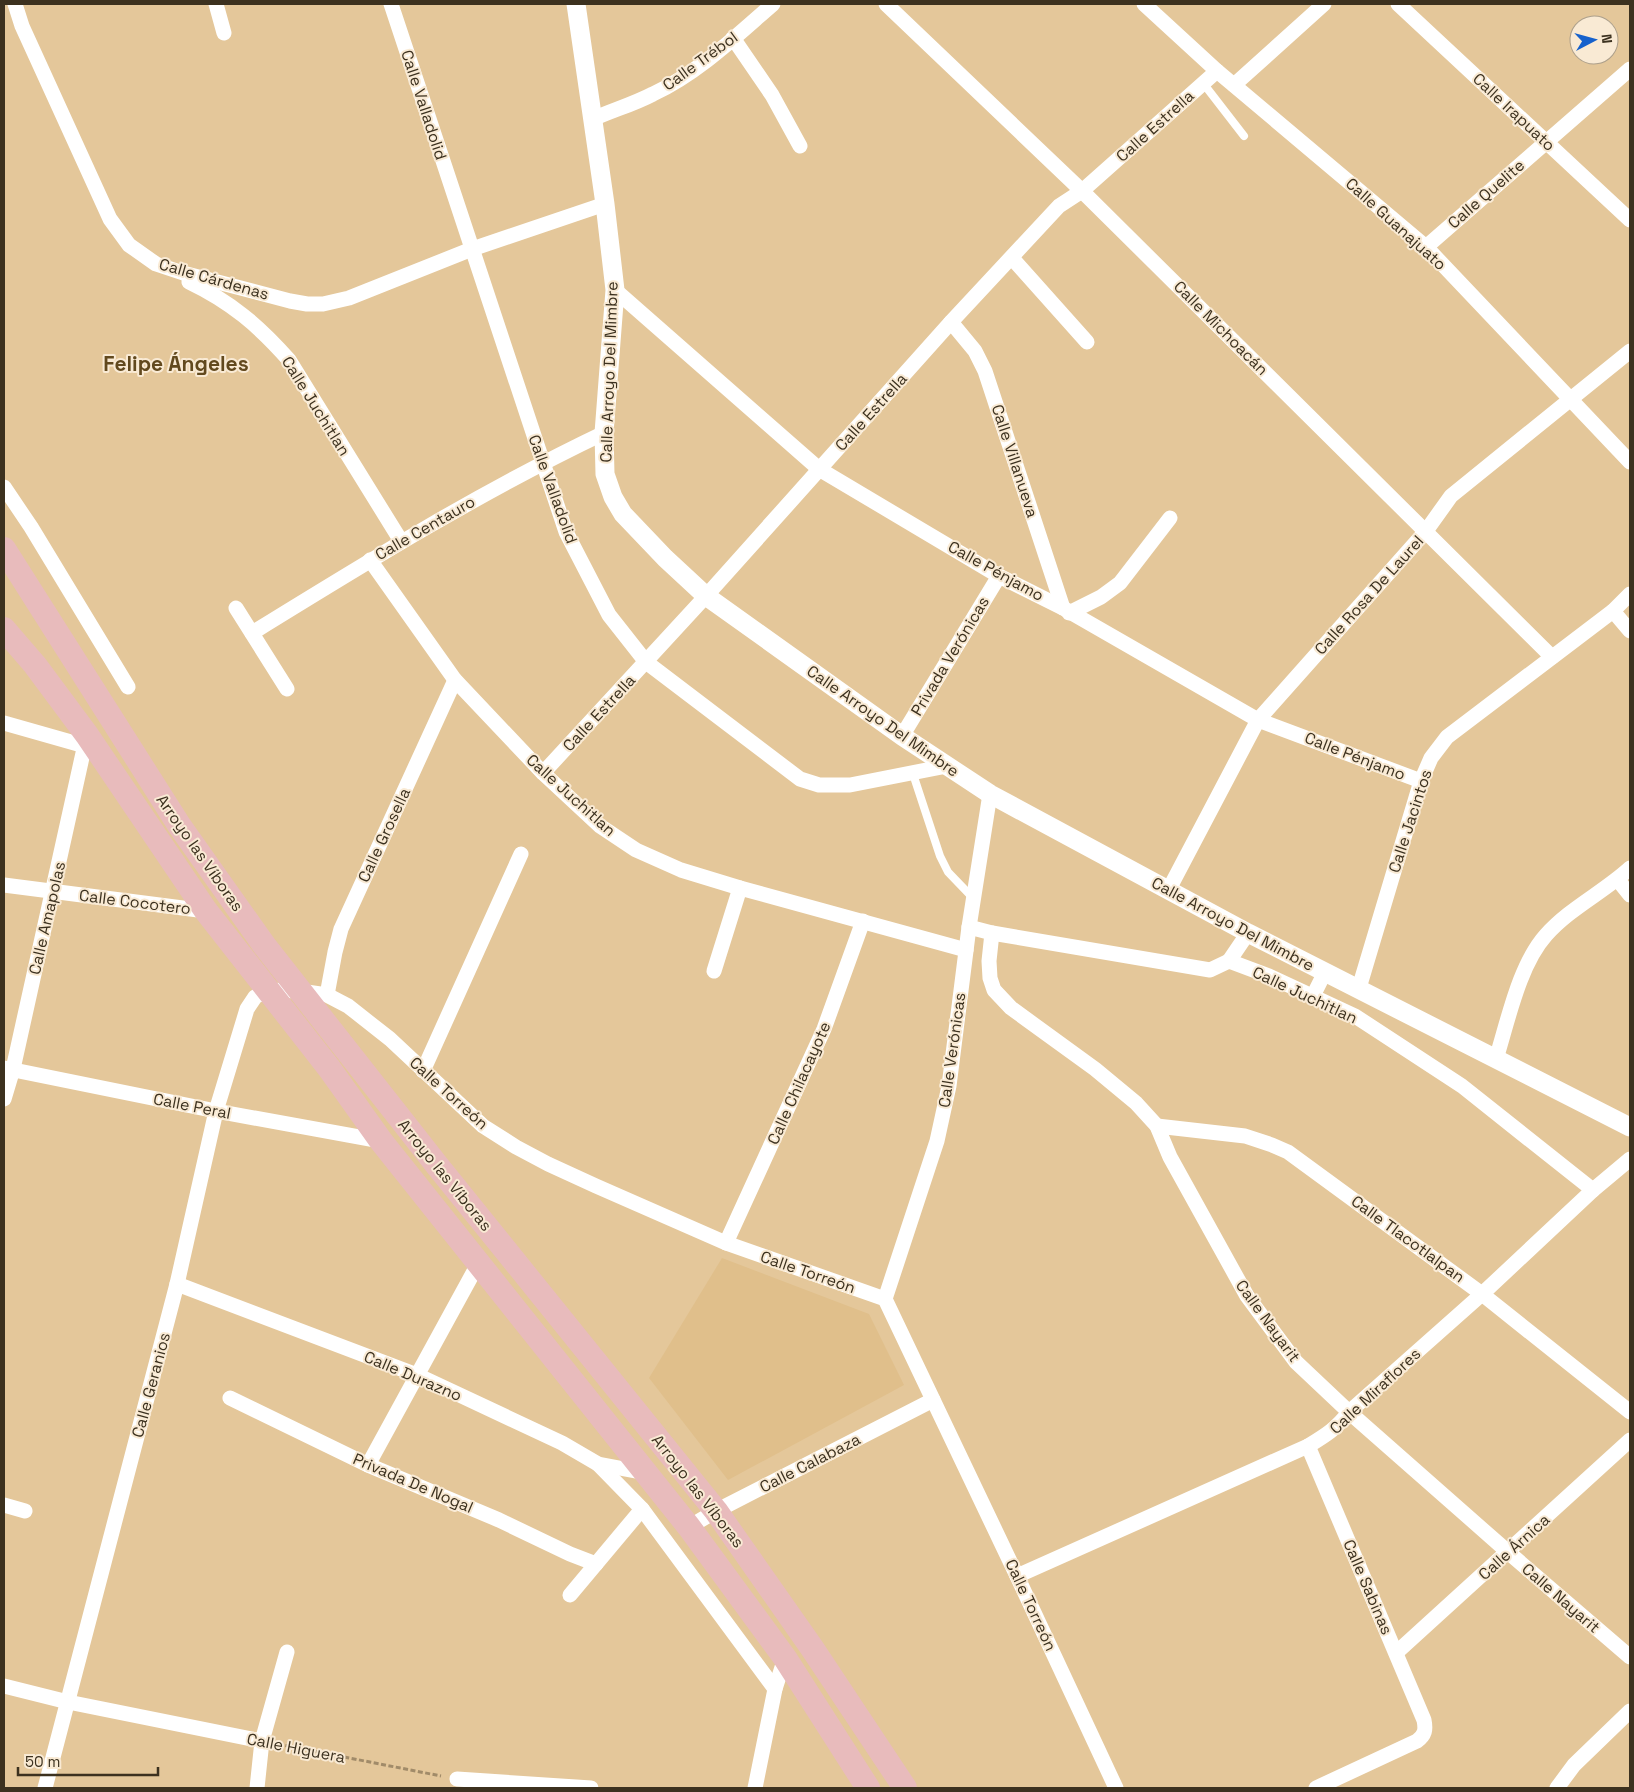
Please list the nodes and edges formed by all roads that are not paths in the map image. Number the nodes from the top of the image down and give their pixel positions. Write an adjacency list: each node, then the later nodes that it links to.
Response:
1 (15, 4): 26 (street, Calle Cárdenas)
2 (216, 4): 10 (street)
3 (391, 4): 24 (street, Calle Valladolid)
4 (576, 4): 16 (street, Calle Arroyo Del Mimbre)
5 (773, 4): 11 (street, Calle Trébol)
6 (886, 4): 20 (street, Calle Michoacán)
7 (1144, 4): 13 (street, Calle Guanajuato)
8 (1324, 4): 15 (street)
9 (1398, 4): 18 (street, Calle Irapuato)
10 (224, 33)
11 (733, 38): 16 (street, Calle Trébol); 19 (street)
12 (1630, 69): 18 (street, Calle Quelite)
13 (1217, 70): 14 (street, Calle Estrella); 15 (street, Calle Guanajuato)
14 (1203, 83): 17 (lane); 20 (street, Calle Estrella)
15 (1234, 85): 23 (street, Calle Guanajuato)
16 (593, 118): 21 (street, Calle Arroyo Del Mimbre)
17 (1244, 136)
18 (1546, 142): 22 (street, Calle Irapuato); 23 (street, Calle Quelite)
19 (800, 146)
20 (1082, 191): 25 (street, Calle Estrella); 38 (street, Calle Michoacán)
21 (605, 204): 24 (street); 27 (street, Calle Arroyo Del Mimbre)
22 (1630, 220)
23 (1426, 246): 31 (street, Calle Guanajuato)
24 (472, 249): 26 (street, Calle Cárdenas); 33 (street, Calle Valladolid)
25 (1012, 258): 28 (street, Calle Estrella); 29 (street)
26 (156, 264): 39 (street, Calle Juchitlan)
27 (615, 290): 32 (street, Calle Arroyo Del Mimbre); 35 (street, Calle Pénjamo)
28 (951, 322): 35 (street, Calle Estrella); 46 (street, Calle Villanueva)
29 (1087, 342)
30 (1630, 351): 31 (street, Calle Rosa De Laurel)
31 (1571, 400): 34 (street, Calle Guanajuato); 38 (street, Calle Rosa De Laurel)
32 (604, 433): 33 (street, Calle Centauro); 44 (street, Calle Arroyo Del Mimbre)
33 (543, 462): 39 (street, Calle Centauro); 52 (street, Calle Valladolid)
34 (1630, 462)
35 (820, 469): 42 (street, Calle Pénjamo); 44 (street, Calle Estrella)
36 (4, 487): 54 (street)
37 (1170, 518): 46 (street)
38 (1426, 531): 51 (street, Calle Michoacán); 56 (street, Calle Rosa De Laurel)
39 (401, 541): 41 (street, Calle Centauro)
40 (4, 549): 85 (main road, Arroyo las Víboras)
41 (370, 560): 50 (street, Calle Centauro); 53 (street, Calle Juchitlan)
42 (999, 576): 46 (street, Calle Pénjamo); 58 (street, Privada Verónicas)
43 (1630, 594): 47 (street, Calle Jacintos)
44 (706, 596): 52 (street, Calle Estrella); 58 (street, Calle Arroyo Del Mimbre)
45 (236, 608): 50 (street)
46 (1066, 610): 56 (street, Calle Pénjamo)
47 (1613, 610): 49 (street); 51 (street, Calle Jacintos)
48 (4, 629): 59 (main road, Arroyo las Víboras)
49 (1630, 631)
50 (252, 634): 55 (street)
51 (1552, 657): 63 (street, Calle Jacintos)
52 (646, 662): 61 (street, Calle Estrella); 62 (street, Calle Valladolid)
53 (455, 680): 61 (street, Calle Juchitlan); 86 (street, Calle Grosella)
54 (128, 687)
55 (287, 689)
56 (1258, 720): 63 (street, Calle Pénjamo); 70 (street, Calle Rosa De Laurel)
57 (4, 723): 59 (street)
58 (902, 736): 60 (street, Calle Arroyo Del Mimbre)
59 (86, 741): 71 (street, Calle Amapolas); 74 (main road, Arroyo las Víboras)
60 (947, 766): 62 (street, Calle Valladolid); 64 (street, Calle Arroyo Del Mimbre)
61 (543, 773): 69 (street, Calle Juchitlan)
62 (913, 774): 73 (lane)
63 (1421, 781): 83 (street, Calle Jacintos)
64 (990, 794): 70 (street, Calle Arroyo Del Mimbre); 73 (street, Calle Verónicas)
65 (521, 854): 90 (street)
66 (1630, 868): 67 (street)
67 (1618, 880): 72 (street); 88 (street)
68 (4, 885): 71 (street, Calle Cocotero)
69 (740, 888): 75 (street, Calle Juchitlan); 81 (street)
70 (1168, 890): 77 (street, Calle Arroyo Del Mimbre)
71 (53, 891): 74 (street, Calle Cocotero); 89 (street, Calle Amapolas)
72 (1630, 895)
73 (973, 899): 76 (street, Calle Verónicas)
74 (206, 911): 84 (main road, Arroyo las Víboras)
75 (863, 921): 79 (street, Calle Juchitlan); 98 (street, Calle Chilacayote)
76 (969, 927): 78 (street); 79 (street, Calle Verónicas)
77 (1248, 933): 80 (street); 82 (street, Calle Arroyo Del Mimbre)
78 (992, 934): 80 (street); 93 (street, Calle Nayarit)
79 (966, 950): 102 (street, Calle Verónicas)
80 (1230, 961): 87 (street, Calle Juchitlan)
81 (714, 971)
82 (1325, 972): 83 (street, Calle Arroyo Del Mimbre); 87 (street)
83 (1359, 988): 88 (street, Calle Arroyo Del Mimbre)
84 (267, 990): 85 (street, Calle Torreón); 92 (street, Calle Geranios); 95 (main road, Arroyo las Víboras)
85 (300, 991): 86 (street, Calle Torreón); 115 (main road, Arroyo las Víboras)
86 (327, 995): 90 (street, Calle Torreón)
87 (1313, 996): 97 (street, Calle Juchitlan)
88 (1496, 1059): 94 (street, Calle Arroyo Del Mimbre)
89 (8, 1069): 91 (street, Calle Amapolas); 92 (street, Calle Peral)
90 (422, 1070): 98 (street, Calle Torreón)
91 (4, 1099)
92 (216, 1111): 95 (street, Calle Peral); 100 (street, Calle Geranios)
93 (1157, 1126): 101 (street, Calle Tlacotlalpan); 106 (street, Calle Nayarit)
94 (1630, 1127)
95 (381, 1141): 99 (main road, Arroyo las Víboras)
96 (1626, 1167): 97 (street, Calle Miraflores)
97 (1592, 1190): 101 (street, Calle Miraflores)
98 (726, 1243): 102 (street, Calle Torreón)
99 (478, 1264): 103 (street); 112 (main road, Arroyo las Víboras)
100 (177, 1284): 103 (street, Calle Durazno); 128 (street, Calle Geranios)
101 (1482, 1294): 106 (street, Calle Miraflores); 107 (street, Calle Tlacotlalpan)
102 (885, 1299): 105 (street, Calle Torreón)
103 (417, 1375): 110 (street, Calle Durazno); 111 (street)
104 (230, 1398): 111 (street, Privada De Nogal)
105 (933, 1400): 115 (street, Calle Calabaza); 120 (street, Calle Torreón)
106 (1350, 1412): 109 (street, Calle Miraflores); 118 (street, Calle Nayarit)
107 (1630, 1412)
108 (1630, 1440): 118 (street, Calle Árnica)
109 (1308, 1446): 120 (street, Calle Miraflores); 123 (street, Calle Sabinas)
110 (598, 1464): 112 (street, Calle Durazno); 114 (street)
111 (368, 1465): 119 (street, Privada De Nogal)
112 (646, 1473): 117 (main road, Arroyo las Víboras)
113 (4, 1504): 116 (street)
114 (642, 1509): 119 (street); 127 (street)
115 (716, 1510): 117 (street, Calle Calabaza); 137 (main road, Arroyo las Víboras)
116 (25, 1511)
117 (689, 1527): 125 (main road, Arroyo las Víboras)
118 (1508, 1552): 123 (street, Calle Árnica); 124 (street, Calle Nayarit)
119 (596, 1564): 121 (street)
120 (1017, 1576): 138 (street, Calle Torreón)
121 (570, 1595)
122 (287, 1652): 130 (street)
123 (1396, 1653): 139 (street, Calle Sabinas)
124 (1630, 1657)
125 (785, 1658): 127 (street); 136 (main road, Arroyo las Víboras)
126 (4, 1686): 128 (street, Calle Higuera)
127 (775, 1689): 135 (street)
128 (68, 1702): 130 (street, Calle Higuera); 132 (street, Calle Geranios)
129 (1630, 1711): 140 (street)
130 (262, 1741): 133 (street)
131 (458, 1780): 134 (street)
132 (45, 1788)
133 (257, 1788)
134 (591, 1788)
135 (755, 1788)
136 (868, 1788)
137 (905, 1788)
138 (1116, 1788)
139 (1316, 1788)
140 (1557, 1788)

